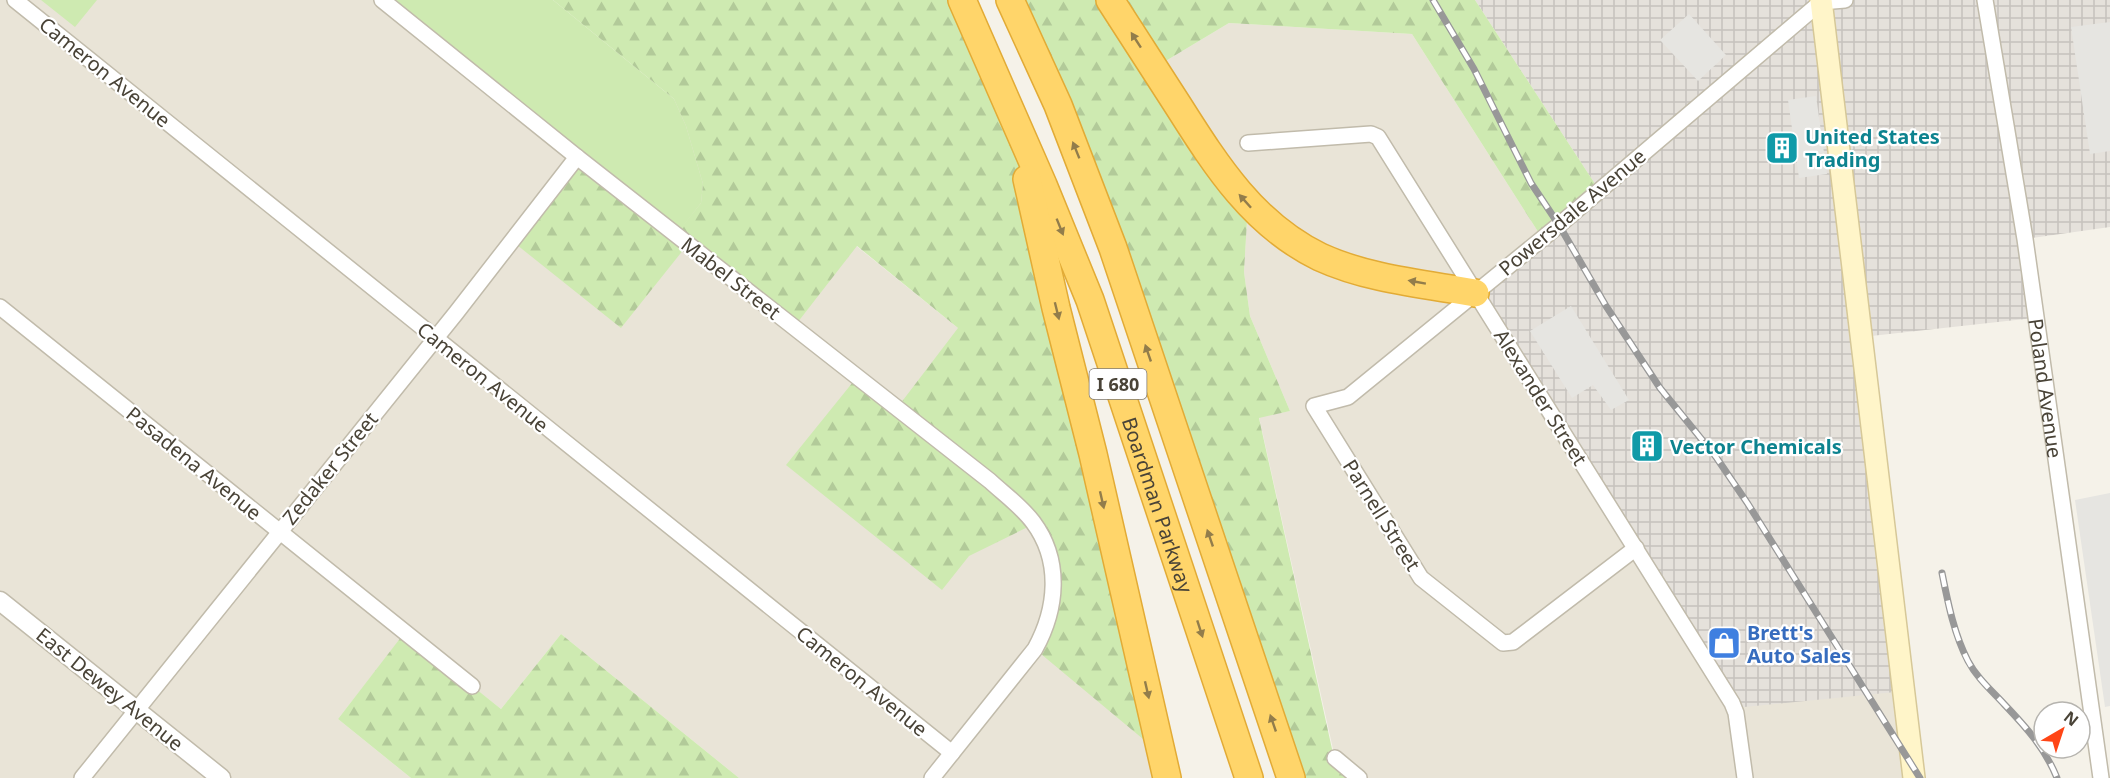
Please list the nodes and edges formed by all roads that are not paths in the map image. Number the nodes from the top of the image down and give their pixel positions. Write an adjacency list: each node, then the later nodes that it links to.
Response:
1 (15, 0): 14 (street, Cameron Avenue)
2 (382, 0): 11 (street, Mabel Street)
3 (962, 0): 9 (highway, Boardman Parkway / I 680)
4 (1010, 0): 28 (highway, Boardman Parkway / I 680, one-way to 4)
5 (1110, 0): 12 (highway, one-way to 5)
6 (1845, 0): 8 (street)
7 (1986, 0): 32 (street, Poland Avenue)
8 (1821, 1): 12 (street, Powersdale Avenue); 31 (main road)
9 (994, 72): 26 (highway, one-way to 26); 27 (highway, Boardman Parkway / I 680, one-way to 27)
10 (1248, 143): 12 (street, Alexander Street)
11 (577, 157): 14 (street, Zedaker Street); 21 (street, Mabel Street)
12 (1475, 292): 15 (street, Powersdale Avenue); 17 (street, Alexander Street)
13 (0, 307): 16 (street, Pasadena Avenue)
14 (435, 338): 16 (street, Zedaker Street); 21 (street, Cameron Avenue)
15 (1314, 406): 17 (street, Parnell Street)
16 (279, 532): 19 (street, Pasadena Avenue); 20 (street, Zedaker Street)
17 (1636, 548): 30 (street, Alexander Street)
18 (0, 601): 20 (street, East Dewey Avenue)
19 (472, 686)
20 (136, 710): 23 (street, Zedaker Street); 24 (street, East Dewey Avenue)
21 (952, 753): 25 (street)
22 (1335, 758): 29 (street)
23 (82, 778)
24 (220, 778)
25 (932, 778)
26 (1167, 778)
27 (1249, 778)
28 (1291, 778)
29 (1359, 778)
30 (1745, 778)
31 (1914, 778)
32 (2101, 778)

